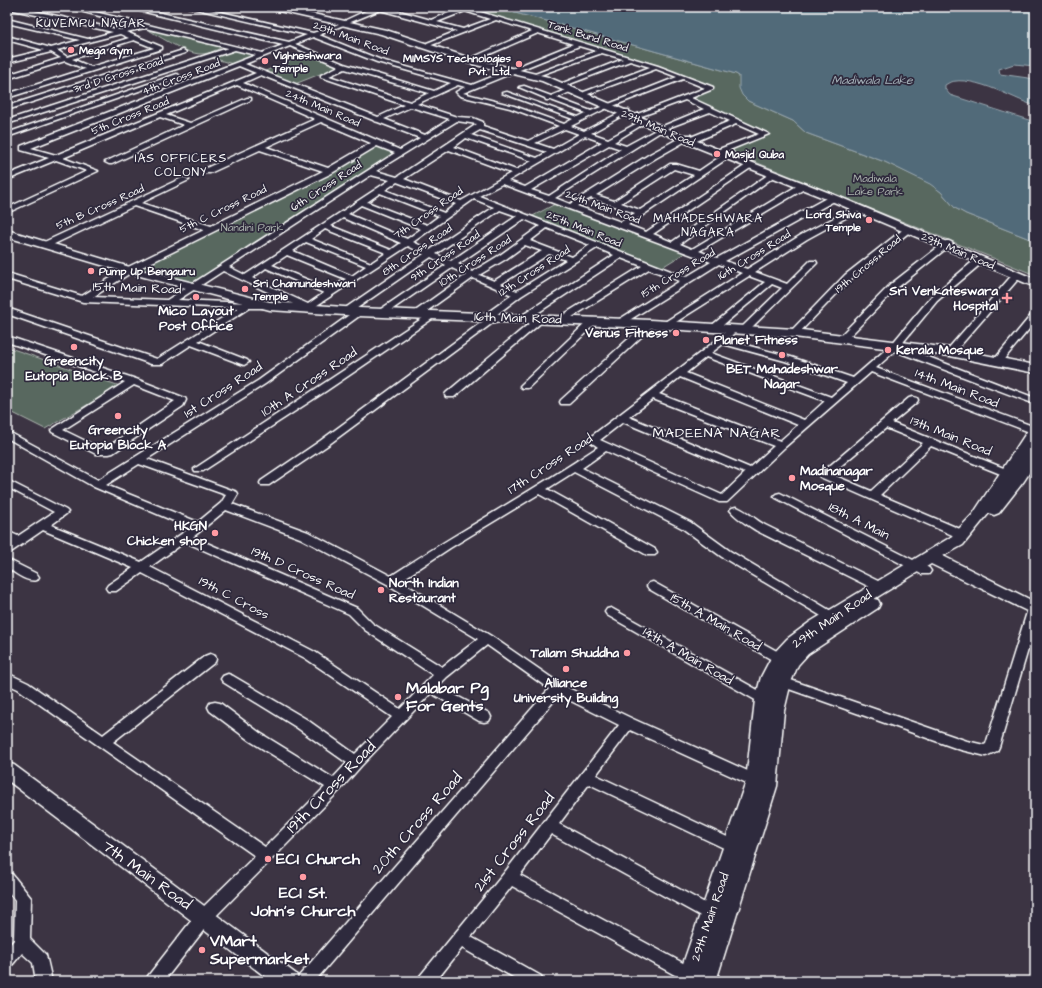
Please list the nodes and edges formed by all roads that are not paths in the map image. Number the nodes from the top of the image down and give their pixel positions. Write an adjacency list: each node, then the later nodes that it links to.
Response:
1 (9, 7): 18 (street)
2 (68, 7): 15 (street)
3 (127, 7): 10 (street)
4 (196, 7): 10 (street); 19 (street, 28th Main Road)
5 (270, 7): 8 (main road, 29th Main Road)
6 (380, 7): 13 (street, 4th Cross Road); 14 (street)
7 (458, 7): 9 (street, Tank Bund Road)
8 (285, 8): 13 (main road, 29th Main Road)
9 (465, 9): 11 (street, Tank Bund Road); 14 (street)
10 (172, 17): 15 (street); 24 (street)
11 (497, 18): 16 (street); 17 (street, Tank Bund Road)
12 (7, 21): 22 (street)
13 (346, 22): 19 (street, 4th Cross Road); 25 (main road, 29th Main Road); 40 (main road, 29th Main Road)
14 (432, 22): 16 (street)
15 (147, 26): 18 (street); 28 (street)
16 (463, 31): 25 (street)
17 (538, 31): 26 (street, Tank Bund Road); 40 (street)
18 (120, 32): 21 (street); 22 (street)
19 (313, 35): 24 (street, 4th Cross Road); 54 (street, 28th Main Road)
20 (7, 38): 29 (street)
21 (134, 38): 27 (street); 34 (street)
22 (87, 40): 23 (street)
23 (75, 44): 29 (street); 30 (street)
24 (289, 44): 35 (street, 4th Cross Road); 43 (street)
25 (429, 44): 40 (main road, 29th Main Road)
26 (578, 44): 31 (street, Tank Bund Road); 47 (street)
27 (111, 45): 30 (street); 34 (street)
28 (235, 48): 35 (street); 69 (street, 3rd D Cross Road)
29 (52, 50): 36 (street); 37 (street)
30 (92, 50): 37 (street); 38 (street)
31 (601, 51): 39 (street, Tank Bund Road); 52 (street)
32 (183, 52): 45 (street)
33 (7, 53): 36 (street)
34 (136, 55): 38 (street)
35 (263, 55): 42 (street, 4th Cross Road)
36 (22, 57): 41 (street)
37 (66, 59): 46 (street); 49 (street)
38 (110, 59): 45 (street); 46 (street)
39 (630, 59): 44 (street, Tank Bund Road); 59 (street)
40 (470, 60): 47 (main road, 29th Main Road)
41 (7, 61)
42 (239, 64): 48 (street); 106 (street, 4th Cross Road)
43 (344, 66): 61 (street); 70 (street)
44 (656, 67): 53 (street, Tank Bund Road); 63 (street)
45 (132, 68): 50 (street)
46 (90, 69): 50 (street); 56 (street)
47 (514, 70): 52 (main road, 29th Main Road); 57 (street)
48 (261, 73): 55 (street, 5th Cross Road); 84 (street)
49 (8, 76): 56 (street)
50 (104, 76): 60 (street)
51 (177, 76): 74 (street)
52 (542, 76): 58 (street); 59 (main road, 29th Main Road)
53 (683, 77): 66 (street, Tank Bund Road); 72 (street)
54 (457, 82): 57 (street, 28th Main Road); 61 (street)
55 (237, 83): 79 (street, 5th Cross Road); 80 (street, 24th Main Road)
56 (37, 86): 60 (street); 64 (street)
57 (472, 87): 68 (street)
58 (522, 87): 62 (street); 65 (street)
59 (568, 87): 63 (main road, 29th Main Road); 65 (street); 72 (main road, 29th Main Road)
60 (53, 92): 69 (street); 73 (street)
61 (434, 93): 70 (street)
62 (505, 93): 68 (street); 71 (street)
63 (586, 93): 72 (main road, 29th Main Road)
64 (7, 96)
65 (551, 98): 71 (street); 77 (street)
66 (685, 98): 75 (street); 83 (street)
67 (249, 99): 87 (street)
68 (486, 100): 88 (street)
69 (71, 101): 74 (street); 86 (street, 3rd D Cross Road)
70 (410, 104): 81 (street); 84 (street)
71 (536, 104): 82 (street)
72 (608, 105): 77 (street); 78 (main road, 29th Main Road)
73 (7, 108)
74 (84, 108): 76 (street); 92 (street)
75 (711, 109): 85 (street); 90 (street)
76 (95, 112)
77 (591, 112): 82 (street)
78 (625, 112): 83 (main road, 29th Main Road); 91 (street, 7th Cross Road)
79 (159, 115): 87 (street); 106 (street, 5th Cross Road)
80 (321, 119): 97 (street, 24th Main Road); 99 (street)
81 (456, 119): 89 (street); 94 (street, 6th Cross Road)
82 (578, 119): 88 (street)
83 (640, 119): 90 (main road, 29th Main Road); 96 (street)
84 (376, 120): 94 (street)
85 (736, 121): 95 (street); 104 (street)
86 (7, 122)
87 (190, 126): 109 (street)
88 (564, 126): 91 (street); 98 (street)
89 (480, 127): 93 (street); 98 (street)
90 (663, 128): 95 (main road, 29th Main Road); 101 (street)
91 (584, 134): 96 (street); 102 (street, 7th Cross Road)
92 (7, 135)
93 (466, 136): 100 (street); 108 (street)
94 (425, 138): 103 (street, 6th Cross Road)
95 (689, 139): 104 (main road, 29th Main Road); 105 (street)
96 (608, 141): 101 (street); 125 (street)
97 (376, 143): 103 (street, 24th Main Road); 113 (street, 5th C Cross Road)
98 (528, 144): 102 (street)
99 (259, 147): 112 (street); 113 (street)
100 (448, 147): 116 (street); 120 (street)
101 (627, 149): 129 (street)
102 (554, 152): 108 (street, 7th Cross Road)
103 (400, 153): 115 (street, 6th Cross Road)
104 (726, 154): 110 (main road, 29th Main Road); 117 (street); 155 (main road, 29th Main Road)
105 (653, 156): 107 (street); 126 (street)
106 (57, 158): 114 (street, 5th Cross Road); 137 (street)
107 (664, 160)
108 (539, 161): 116 (street, 7th Cross Road)
109 (109, 162)
110 (749, 165): 118 (main road, 29th Main Road); 149 (street)
111 (7, 169): 114 (street)
112 (207, 170)
113 (329, 171): 146 (street, 5th C Cross Road)
114 (21, 172): 119 (street, 5th Cross Road)
115 (370, 172): 120 (street); 171 (street, 6th Cross Road)
116 (517, 173): 122 (street, 7th Cross Road)
117 (700, 174): 133 (street); 138 (street)
118 (772, 174): 123 (main road, 29th Main Road); 154 (street)
119 (7, 178)
120 (397, 179): 124 (street); 132 (street)
121 (186, 180): 131 (street, 5th B Cross Road)
122 (501, 181): 125 (street, 26th Main Road); 127 (street, 7th Cross Road)
123 (803, 186): 128 (main road, 29th Main Road); 159 (street)
124 (378, 190): 130 (street); 140 (street)
125 (525, 190): 129 (street, 26th Main Road)
126 (590, 195): 133 (street); 135 (street)
127 (473, 196): 132 (street, 7th Cross Road); 134 (street, 25th Main Road)
128 (833, 198): 136 (main road, 29th Main Road); 165 (street, 15th Cross Road)
129 (549, 199): 135 (street, 26th Main Road)
130 (360, 202): 139 (street); 145 (street)
131 (135, 204): 146 (street); 153 (street, 5th B Cross Road)
132 (462, 204): 140 (street, 7th Cross Road)
133 (615, 204): 138 (street)
134 (499, 207): 141 (street, 25th Main Road); 161 (street, 8th Cross Road)
135 (571, 207): 144 (street, 26th Main Road)
136 (858, 209): 147 (main road, 29th Main Road); 173 (street, 16th Cross Road)
137 (7, 211)
138 (641, 213): 144 (street)
139 (341, 214): 142 (street); 151 (street)
140 (445, 216): 145 (street, 7th Cross Road)
141 (522, 217): 143 (street, 25th Main Road); 168 (street, 9th Cross Road)
142 (324, 226): 150 (street); 160 (street)
143 (545, 226): 152 (street, 10th Cross Road); 156 (street, 25th Main Road)
144 (621, 226): 149 (street, 26th Main Road)
145 (427, 228): 151 (street, 7th Cross Road)
146 (210, 229): 172 (street, 5th C Cross Road)
147 (908, 230): 155 (main road, 29th Main Road); 209 (street, 19th Cross Road)
148 (7, 233): 153 (main road, 16th Main Road)
149 (647, 235): 154 (street, 26th Main Road)
150 (305, 239): 158 (street); 169 (street)
151 (408, 242): 160 (street, 7th Cross Road); 161 (street)
152 (524, 242): 157 (street); 174 (street, 10th Cross Road)
153 (45, 244): 172 (main road, 16th Main Road)
154 (673, 244): 159 (street, 26th Main Road)
155 (947, 244): 164 (main road, 29th Main Road); 178 (main road, 29th Main Road); 210 (street)
156 (596, 246): 162 (street, 25th Main Road); 163 (street, 12th Cross Road)
157 (548, 251): 163 (street); 183 (street)
158 (286, 252): 167 (street); 179 (street)
159 (692, 252): 165 (street, 26th Main Road)
160 (392, 253): 169 (street, 7th Cross Road)
161 (430, 254): 168 (street); 194 (street, 8th Cross Road)
162 (619, 255): 170 (street, 25th Main Road); 200 (street)
163 (573, 260): 187 (street, 12th Cross Road)
164 (980, 260): 175 (main road, 29th Main Road); 214 (street)
165 (718, 261): 173 (street, 26th Main Road); 180 (street, 15th Cross Road)
166 (813, 262): 185 (street, 17th Cross Road)
167 (266, 265): 177 (street); 186 (street)
168 (452, 265): 174 (street); 195 (street, 9th Cross Road)
169 (372, 266): 179 (street, 7th Cross Road)
170 (648, 266): 180 (street, 25th Main Road); 202 (street)
171 (222, 267): 177 (street); 184 (street, 6th Cross Road)
172 (129, 270): 184 (main road, 16th Main Road); 188 (street, 5th C Cross Road)
173 (748, 272): 181 (street, 26th Main Road); 206 (street, 16th Cross Road)
174 (472, 275): 183 (street); 196 (street, 10th Cross Road)
175 (1017, 275): 182 (main road, 29th Main Road); 215 (street)
176 (7, 276): 188 (street, 15th Main Road)
177 (246, 278): 192 (street)
178 (1035, 278)
179 (352, 279): 186 (street, 7th Cross Road)
180 (687, 281): 204 (street, 15th Cross Road)
181 (771, 281): 185 (street, 26th Main Road); 207 (street)
182 (1035, 283)
183 (494, 284): 187 (street)
184 (192, 287): 189 (street, 6th Cross Road); 191 (main road, 16th Main Road)
185 (788, 287): 208 (street, 17th Cross Road)
186 (331, 293): 192 (street, 7th Cross Road)
187 (518, 294): 199 (street, 12th Cross Road)
188 (83, 299): 189 (street, 15th Main Road)
189 (169, 302): 190 (street, 15th Main Road)
190 (248, 306): 191 (street, 15th Main Road); 212 (street)
191 (270, 306): 192 (main road, 16th Main Road)
192 (308, 308): 194 (main road, 16th Main Road)
193 (7, 311): 212 (street)
194 (353, 311): 195 (main road, 16th Main Road); 240 (street, 1st Cross Road)
195 (381, 313): 196 (main road, 16th Main Road)
196 (417, 314): 197 (main road, 16th Main Road)
197 (432, 315): 199 (main road, 16th Main Road); 242 (street, 10th A Cross Road)
198 (1035, 316): 218 (street)
199 (491, 317): 200 (main road, 16th Main Road); 246 (street, 12th Cross Road)
200 (524, 318): 201 (main road, 16th Main Road)
201 (540, 319): 202 (main road, 16th Main Road); 225 (street)
202 (561, 320): 203 (main road, 16th Main Road)
203 (593, 321): 204 (main road, 16th Main Road); 224 (street)
204 (620, 322): 205 (main road, 16th Main Road)
205 (650, 324): 206 (main road, 16th Main Road); 229 (street)
206 (665, 325): 207 (main road, 16th Main Road)
207 (714, 328): 208 (main road, 16th Main Road)
208 (738, 330): 209 (main road, 16th Main Road); 213 (street, 17th Cross Road)
209 (794, 333): 210 (main road, 16th Main Road)
210 (843, 338): 214 (main road, 16th Main Road)
211 (7, 339): 222 (street)
212 (191, 342): 217 (street)
213 (721, 342): 216 (street, 17th Cross Road); 223 (street)
214 (895, 346): 215 (main road, 16th Main Road); 219 (street); 230 (street)
215 (950, 352): 218 (main road, 16th Main Road)
216 (706, 354): 221 (street, 17th Cross Road); 227 (street)
217 (244, 362)
218 (998, 362): 220 (main road, 16th Main Road)
219 (871, 368): 223 (street); 234 (street, 14th Main Road)
220 (1035, 369)
221 (679, 373): 226 (street, 17th Cross Road); 232 (street)
222 (133, 381): 222 (street)
223 (855, 382): 227 (street)
224 (525, 386)
225 (450, 395)
226 (652, 395): 231 (street, 17th Cross Road); 237 (street)
227 (831, 400): 232 (street)
228 (913, 400): 233 (street)
229 (565, 402)
230 (1035, 402)
231 (622, 418): 238 (street, 17th Cross Road); 243 (street)
232 (805, 424): 237 (street)
233 (885, 424): 236 (street, 13th Main Road); 250 (street)
234 (1035, 431): 244 (main road, 29th Main Road)
235 (7, 434): 247 (street)
236 (930, 442): 244 (street, 13th Main Road); 250 (street)
237 (781, 445): 243 (street)
238 (605, 446): 241 (street, 17th Cross Road); 243 (street)
239 (1035, 452): 262 (main road, 29th Main Road)
240 (139, 460): 247 (street, 1st Cross Road); 251 (street)
241 (574, 468): 248 (street, 17th Cross Road); 271 (street)
242 (199, 469)
243 (753, 473)
244 (1007, 473): 256 (main road, 29th Main Road)
245 (7, 483): 253 (street)
246 (265, 484)
247 (98, 485): 254 (street)
248 (538, 489): 260 (street); 265 (street, 17th Cross Road)
249 (780, 496): 262 (street, 18th A Main)
250 (873, 496): 256 (street)
251 (225, 505): 254 (street); 265 (street)
252 (736, 510): 267 (street)
253 (42, 525): 258 (street); 263 (street, 19th C Cross)
254 (199, 526): 257 (street)
255 (7, 535): 258 (street)
256 (963, 535): 262 (main road, 29th Main Road)
257 (184, 537): 263 (street); 275 (street, 19th D Cross Road)
258 (19, 541): 259 (street)
259 (7, 549)
260 (651, 552)
261 (7, 563): 264 (street)
262 (928, 564): 267 (main road, 29th Main Road); 269 (main road); 278 (main road, 29th Main Road)
263 (141, 567): 268 (street); 283 (street, 19th C Cross)
264 (33, 577)
265 (391, 581): 272 (street)
266 (653, 586): 273 (street, 15th A Main Road)
267 (880, 587): 271 (main road, 29th Main Road)
268 (112, 588)
269 (1034, 609): 278 (street)
270 (611, 612): 281 (street, 14th A Main Road)
271 (832, 617): 273 (main road, 29th Main Road)
272 (487, 639): 275 (street, 19th Cross Road); 280 (street)
273 (778, 658): 278 (main road, 29th Main Road)
274 (210, 659): 286 (street)
275 (442, 674): 279 (street, 19th Cross Road)
276 (7, 678): 286 (street)
277 (228, 679): 287 (street)
278 (776, 680): 281 (main road, 29th Main Road)
279 (430, 686): 283 (street, 19th Cross Road); 284 (street)
280 (557, 688): 285 (street); 306 (street, 20th Cross Road)
281 (770, 702): 290 (main road, 29th Main Road); 302 (main road, 29th Main Road)
282 (215, 707): 291 (street)
283 (401, 716): 287 (street, 19th Cross Road)
284 (484, 717)
285 (628, 723): 289 (street, 21st Cross Road); 290 (street)
286 (104, 742): 294 (street)
287 (356, 762): 291 (street, 19th Cross Road)
288 (7, 770): 298 (main road, 7th Main Road)
289 (587, 777): 292 (street, 21st Cross Road); 293 (street)
290 (756, 781): 293 (main road, 29th Main Road)
291 (335, 786): 294 (street, 19th Cross Road)
292 (548, 826): 295 (street, 21st Cross Road); 297 (street)
293 (735, 847): 297 (main road, 29th Main Road)
294 (265, 855): 298 (street, 19th Cross Road)
295 (510, 876): 299 (street, 21st Cross Road); 302 (street)
296 (7, 879): 300 (street)
297 (712, 914): 302 (main road, 29th Main Road)
298 (204, 917): 304 (street, 19th Cross Road); 305 (main road, 7th Main Road)
299 (460, 939): 307 (street, 21st Cross Road); 308 (street)
300 (22, 942): 301 (street); 303 (street)
301 (7, 959)
302 (694, 979)
303 (44, 981)
304 (154, 981)
305 (288, 981)
306 (304, 981)
307 (426, 981)
308 (535, 981)

